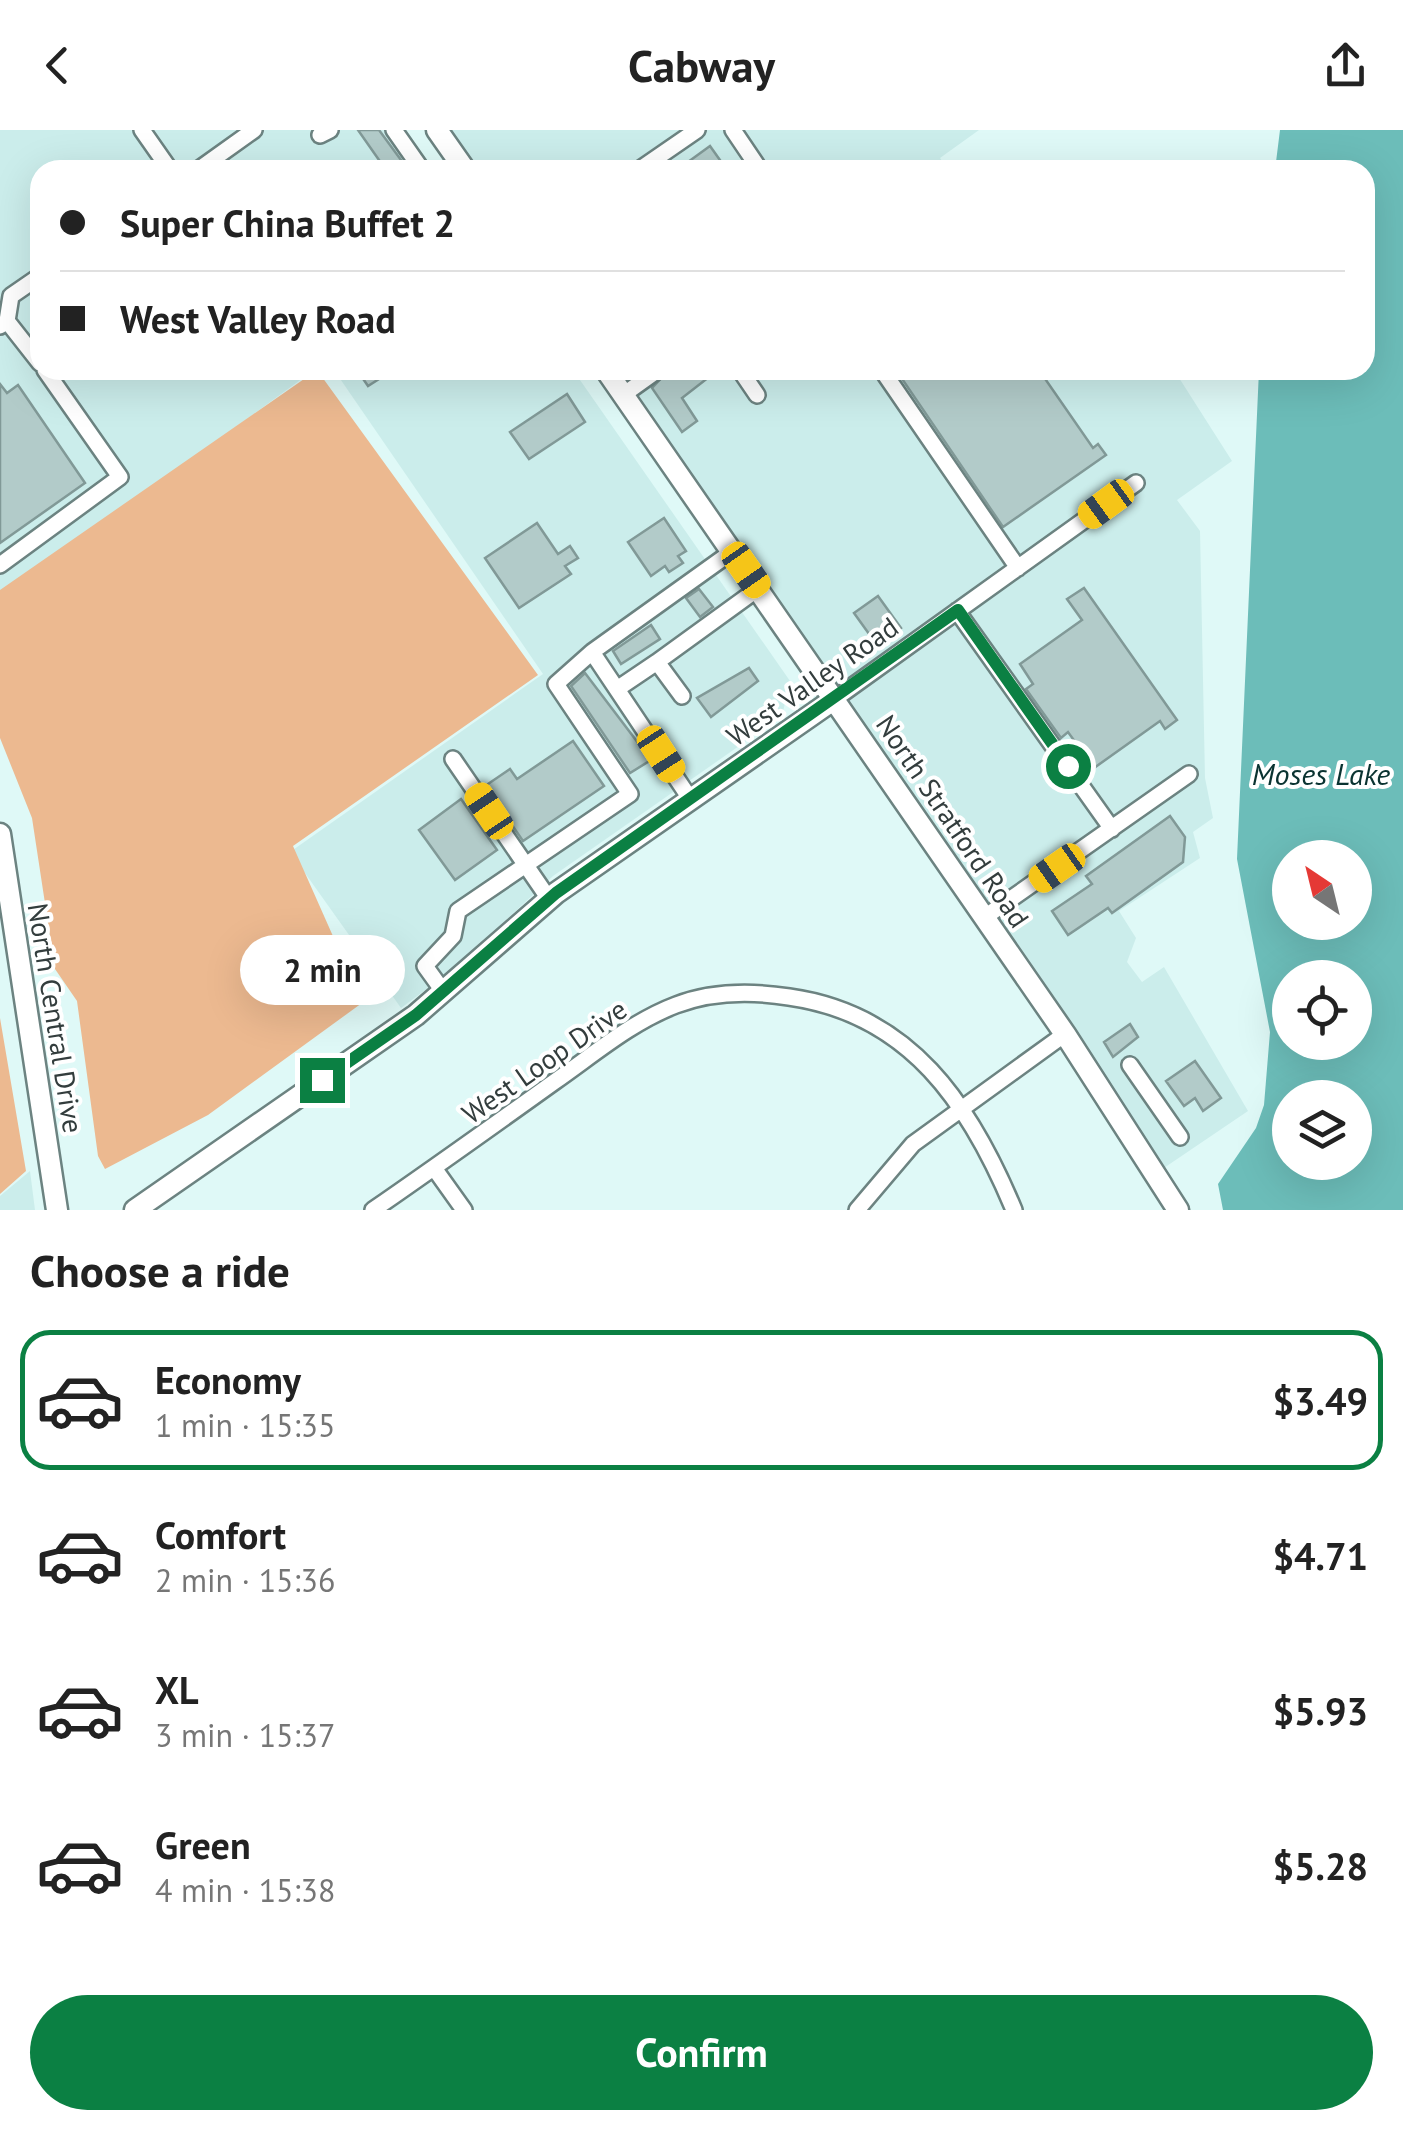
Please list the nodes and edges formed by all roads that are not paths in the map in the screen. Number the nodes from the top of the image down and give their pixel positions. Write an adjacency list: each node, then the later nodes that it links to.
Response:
1 (142, 130): 7 (street)
2 (254, 130): 8 (street)
3 (394, 130): 9 (street)
4 (437, 130): 10 (main road)
5 (697, 130): 11 (street)
6 (733, 130): 12 (street)
7 (163, 160)
8 (212, 160)
9 (415, 160)
10 (458, 160)
11 (654, 160)
12 (753, 160)
13 (30, 283): 14 (street)
14 (3, 323): 15 (street)
15 (30, 352)
16 (52, 380): 25 (street)
17 (613, 380): 21 (main road, North Stratford Road)
18 (644, 380): 21 (street)
19 (746, 380): 22 (street)
20 (889, 380): 26 (street)
21 (623, 395): 24 (main road, North Stratford Road)
22 (756, 395)
23 (1136, 483): 26 (street, West Valley Road)
24 (733, 551): 27 (main road, North Stratford Road); 29 (street)
25 (0, 565)
26 (1018, 568): 28 (street, West Valley Road)
27 (759, 588): 30 (street); 33 (main road, North Stratford Road)
28 (958, 610): 33 (street, West Valley Road); 37 (street)
29 (592, 652): 31 (street); 39 (street)
30 (656, 662): 31 (street); 32 (street)
31 (617, 689): 36 (street)
32 (682, 696)
33 (836, 698): 36 (main road, West Valley Road); 41 (main road, North Stratford Road)
34 (453, 759): 39 (street)
35 (1189, 774): 37 (street)
36 (691, 800): 40 (main road, West Valley Road)
37 (1112, 829): 41 (street)
38 (0, 834): 48 (main road, North Central Drive)
39 (525, 864): 40 (street); 42 (street)
40 (549, 899): 42 (main road, West Valley Road)
41 (985, 918): 43 (main road, North Stratford Road)
42 (443, 992): 49 (main road, West Valley Road)
43 (1065, 1034): 45 (street); 54 (main road, North Stratford Road)
44 (1130, 1065): 46 (street)
45 (960, 1106): 47 (street, West Loop Drive); 52 (street); 53 (street, West Loop Drive)
46 (1180, 1138)
47 (434, 1168): 50 (street, West Loop Drive); 51 (street)
48 (57, 1210)
49 (135, 1210)
50 (373, 1210)
51 (464, 1210)
52 (857, 1210)
53 (1014, 1210)
54 (1178, 1210)

